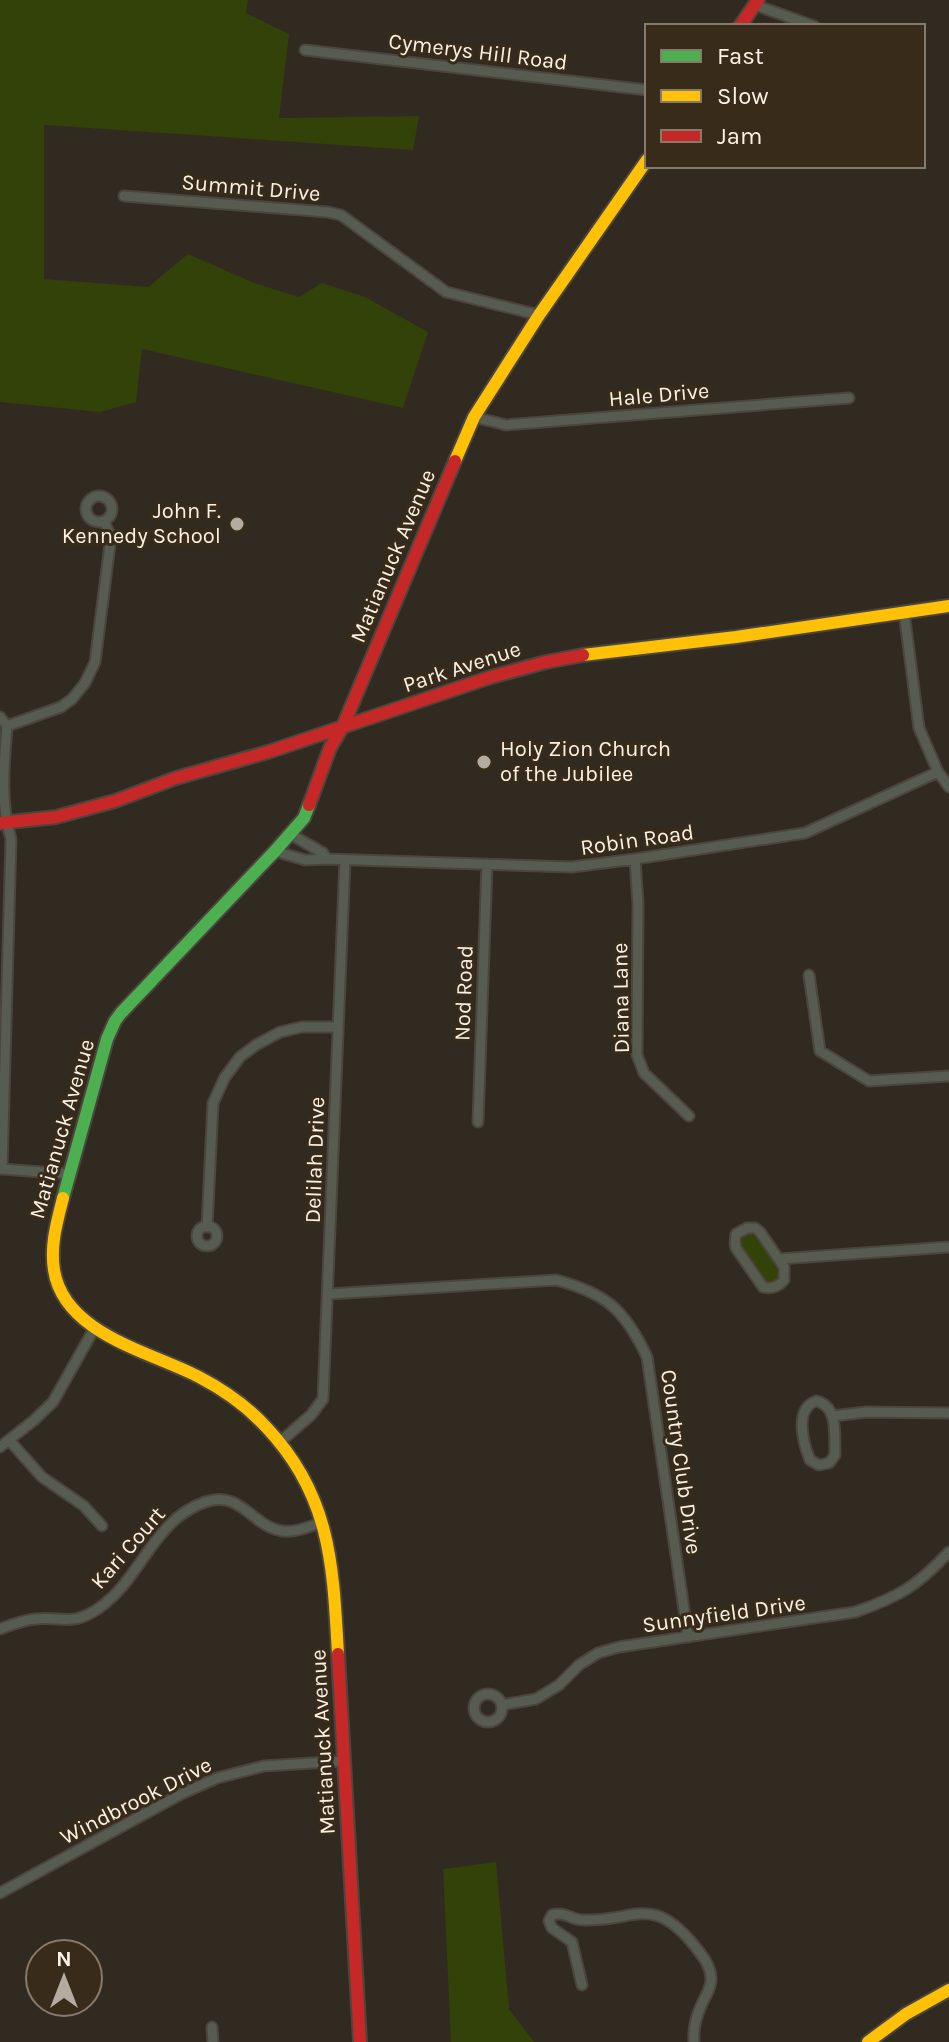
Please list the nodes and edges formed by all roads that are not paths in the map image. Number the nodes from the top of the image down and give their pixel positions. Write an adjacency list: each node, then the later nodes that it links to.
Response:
1 (757, 2): 2 (street); 3 (street)
2 (741, 24)
3 (809, 24)
4 (305, 50): 5 (street, Cymerys Hill Road)
5 (645, 90)
6 (645, 163): 8 (street, Matianuck Avenue)
7 (124, 196): 8 (street, Summit Drive)
8 (539, 315): 10 (street, Matianuck Avenue)
9 (849, 398): 10 (street, Hale Drive)
10 (474, 417): 16 (street, Matianuck Avenue)
11 (104, 521): 15 (street)
12 (949, 606): 13 (street, Park Avenue)
13 (904, 612): 16 (street, Park Avenue); 17 (street)
14 (0, 717): 15 (street)
15 (7, 726): 19 (street)
16 (343, 726): 19 (street, Park Avenue); 20 (street, Matianuck Avenue)
17 (938, 772): 18 (street); 23 (street, Robin Road)
18 (949, 787)
19 (3, 823): 31 (street)
20 (290, 834): 21 (street, Matianuck Avenue); 22 (street)
21 (275, 851): 22 (street, Robin Road); 31 (street, Matianuck Avenue)
22 (327, 859): 24 (street, Robin Road)
23 (635, 859): 25 (street, Robin Road); 29 (street, Diana Lane)
24 (345, 860): 25 (street, Robin Road); 27 (street, Delilah Drive)
25 (487, 864): 30 (street, Nod Road)
26 (809, 975): 28 (street)
27 (338, 1027): 32 (street); 35 (street, Delilah Drive)
28 (949, 1076)
29 (689, 1116)
30 (478, 1122)
31 (69, 1174): 36 (street, Matianuck Avenue)
32 (207, 1227)
33 (949, 1247): 34 (street)
34 (779, 1259): 34 (street)
35 (329, 1294): 40 (street, Delilah Drive); 46 (street, Country Club Drive)
36 (94, 1329): 39 (street); 40 (street, Matianuck Avenue)
37 (949, 1413): 38 (street)
38 (833, 1416): 38 (street)
39 (9, 1440): 41 (street); 43 (street)
40 (280, 1442): 42 (street, Matianuck Avenue)
41 (0, 1447)
42 (323, 1522): 45 (street, Kari Court); 48 (street, Matianuck Avenue)
43 (102, 1526)
44 (949, 1552): 46 (street, Sunnyfield Drive)
45 (0, 1629)
46 (688, 1637): 47 (street, Sunnyfield Drive)
47 (502, 1705)
48 (344, 1761): 49 (street, Windbrook Drive); 56 (street, Matianuck Avenue)
49 (0, 1893)
50 (583, 1920): 51 (street); 51 (street); 57 (street)
51 (573, 1934): 52 (street)
52 (582, 1985)
53 (949, 1990): 58 (street)
54 (212, 2027): 55 (street)
55 (213, 2042)
56 (360, 2042)
57 (694, 2042)
58 (868, 2042)

